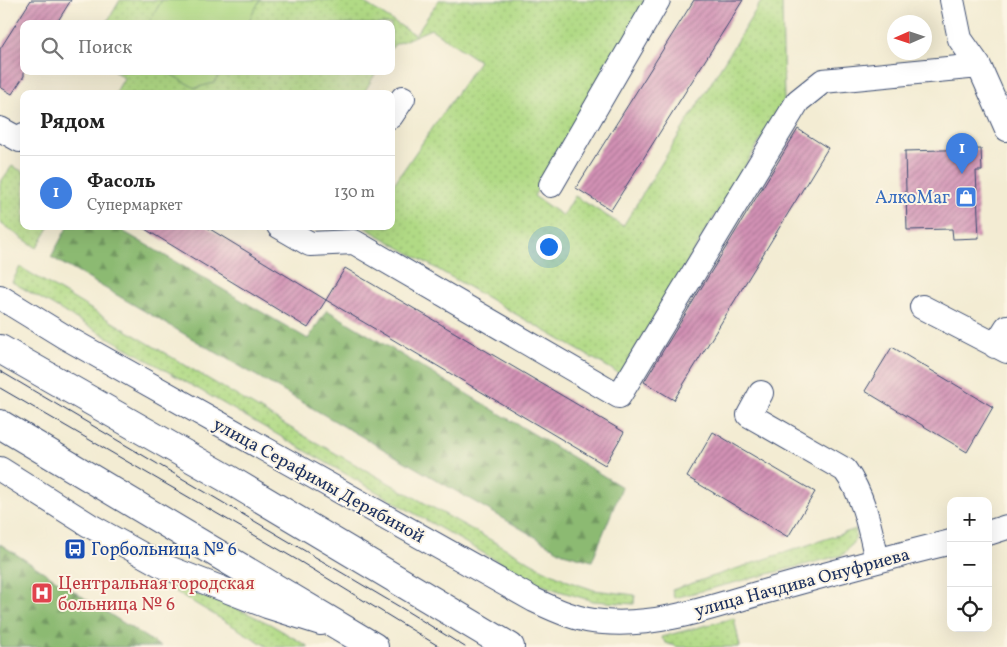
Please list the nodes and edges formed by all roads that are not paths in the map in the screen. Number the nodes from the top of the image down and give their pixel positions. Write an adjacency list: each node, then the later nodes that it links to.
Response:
1 (658, 0): 7 (street)
2 (952, 0): 3 (street)
3 (979, 66): 5 (street); 9 (street)
4 (0, 129): 6 (street)
5 (1007, 129)
6 (20, 140)
7 (551, 185)
8 (295, 230): 9 (street)
9 (316, 235)
10 (0, 296): 21 (street, улица Серафимы Дерябиной)
11 (922, 307): 12 (street)
12 (1003, 342)
13 (0, 349): 22 (main road)
14 (761, 393): 20 (street)
15 (0, 424): 23 (main road)
16 (0, 469): 23 (street)
17 (1007, 527): 18 (street)
18 (992, 532)
19 (947, 543): 20 (street, улица Начдива Онуфриева)
20 (877, 560): 21 (street, улица Начдива Онуфриева)
21 (652, 620)
22 (478, 628): 25 (main road); 26 (main road)
23 (347, 631): 24 (main road)
24 (374, 647)
25 (510, 647)
26 (529, 647)

